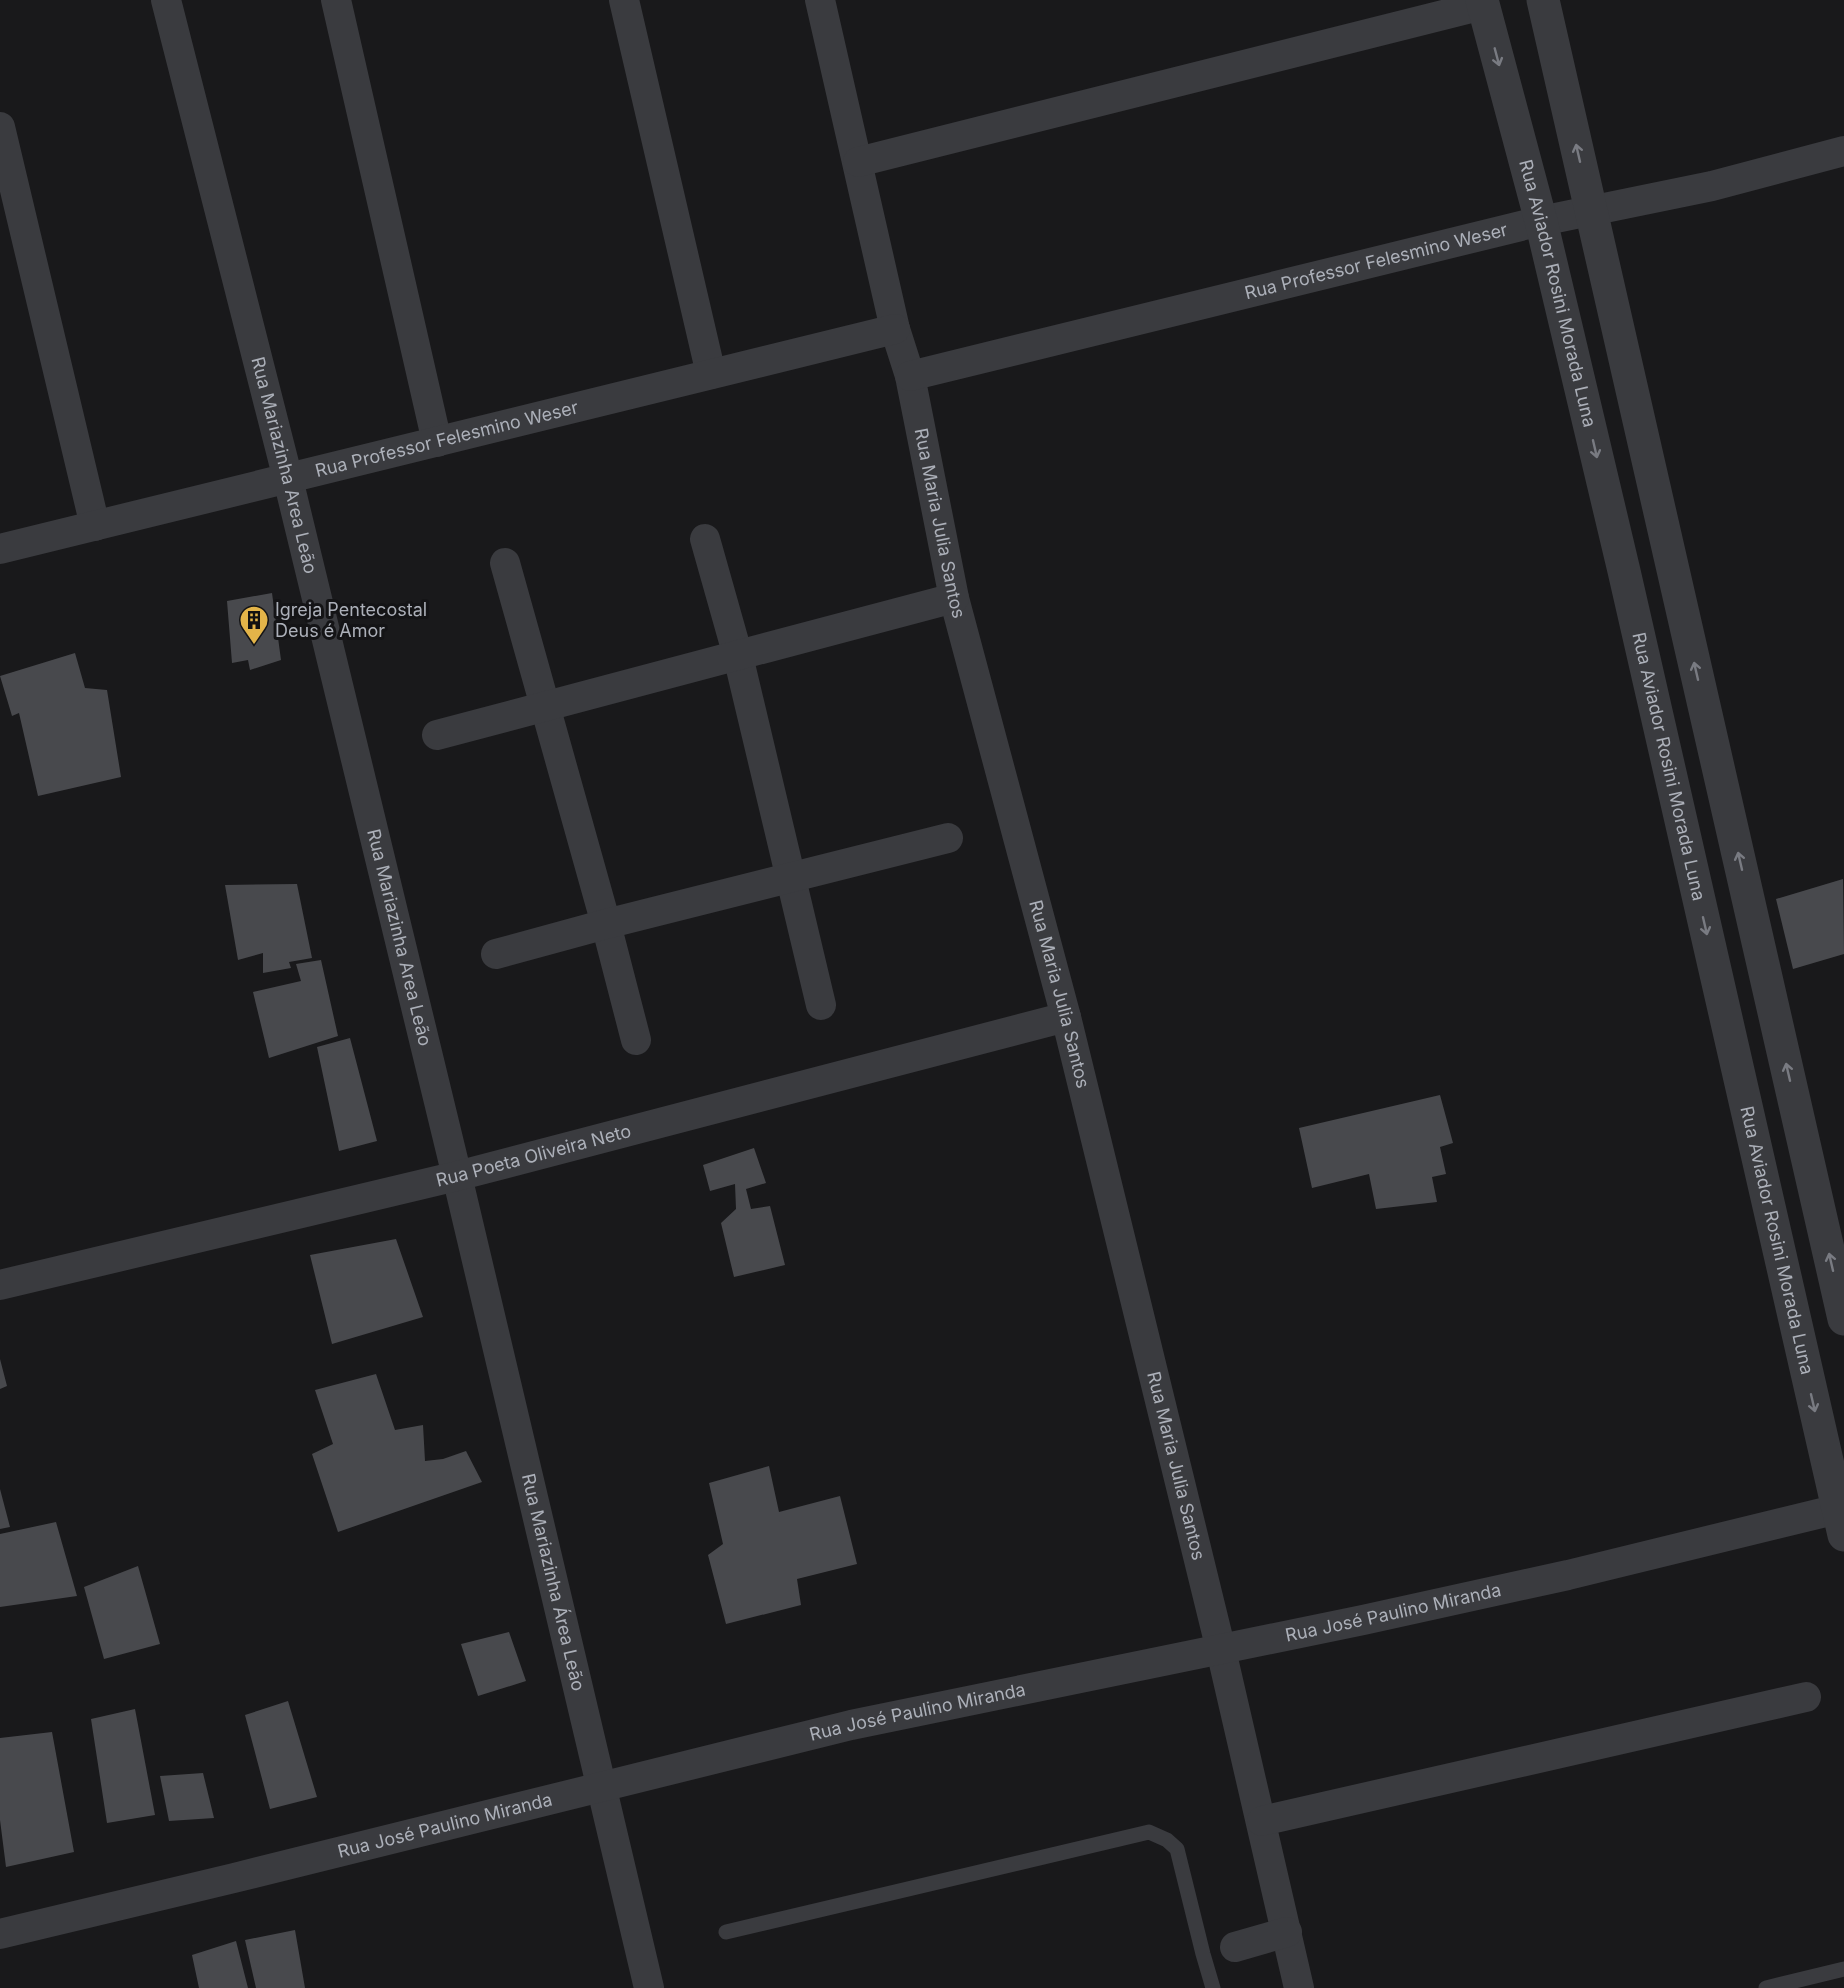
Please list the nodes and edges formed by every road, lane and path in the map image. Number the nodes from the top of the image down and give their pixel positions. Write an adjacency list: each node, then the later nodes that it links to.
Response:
1 (166, 0): 16 (street, Rua Mariazinha Area Leão)
2 (336, 0): 15 (street)
3 (624, 0): 13 (street)
4 (820, 0): 9 (street, Rua Maria Julia Santos)
5 (1543, 0): 10 (street, one-way to 5)
6 (1483, 3): 9 (street); 11 (street, Rua Aviador Rosini Morada Luna, one-way to 11)
7 (0, 127): 17 (street)
8 (1844, 151): 10 (street, Rua Professor Felesmino Weser)
9 (858, 162): 12 (street, Rua Maria Julia Santos)
10 (1591, 210): 11 (street, Rua Professor Felesmino Weser); 34 (street, one-way to 10)
11 (1541, 221): 14 (street, Rua Professor Felesmino Weser); 35 (street, Rua Aviador Rosini Morada Luna, one-way to 35)
12 (895, 329): 13 (street, Rua Professor Felesmino Weser); 14 (street, Rua Maria Julia Santos)
13 (711, 374): 15 (street, Rua Professor Felesmino Weser)
14 (910, 376): 21 (street, Rua Maria Julia Santos)
15 (437, 442): 16 (street, Rua Professor Felesmino Weser)
16 (288, 479): 17 (street, Rua Professor Felesmino Weser); 32 (street, Rua Mariazinha Area Leão)
17 (95, 526): 19 (street, Rua Professor Felesmino Weser)
18 (705, 539): 22 (street)
19 (0, 549)
20 (505, 563): 23 (street)
21 (954, 598): 22 (street); 30 (street, Rua Maria Julia Santos)
22 (738, 656): 23 (street); 26 (street)
23 (545, 707): 24 (street); 27 (street)
24 (436, 735)
25 (948, 838): 26 (street)
26 (791, 878): 27 (street); 29 (street)
27 (606, 924): 28 (street); 31 (street)
28 (496, 954)
29 (821, 1005)
30 (1066, 1017): 32 (street, Rua Poeta Oliveira Neto); 36 (street, Rua Maria Julia Santos)
31 (636, 1040)
32 (457, 1176): 33 (street, Rua Poeta Oliveira Neto); 38 (street, Rua Mariazinha Área Leão)
33 (0, 1285)
34 (1844, 1319)
35 (1841, 1522): 36 (street, Rua José Paulino Miranda)
36 (1221, 1650): 38 (street, Rua José Paulino Miranda); 39 (street, Rua Maria Julia Santos)
37 (1806, 1697): 39 (street)
38 (600, 1787): 42 (street, Rua José Paulino Miranda); 45 (street, Rua Mariazinha Área Leão)
39 (1262, 1821): 41 (street, Rua Maria Julia Santos)
40 (726, 1932): 43 (lane)
41 (1287, 1932): 43 (street); 47 (street, Rua Maria Julia Santos)
42 (0, 1934)
43 (1219, 1950): 46 (lane)
44 (1844, 1969): 48 (lane)
45 (649, 1988)
46 (1213, 1988)
47 (1299, 1988)
48 (1766, 1988)

